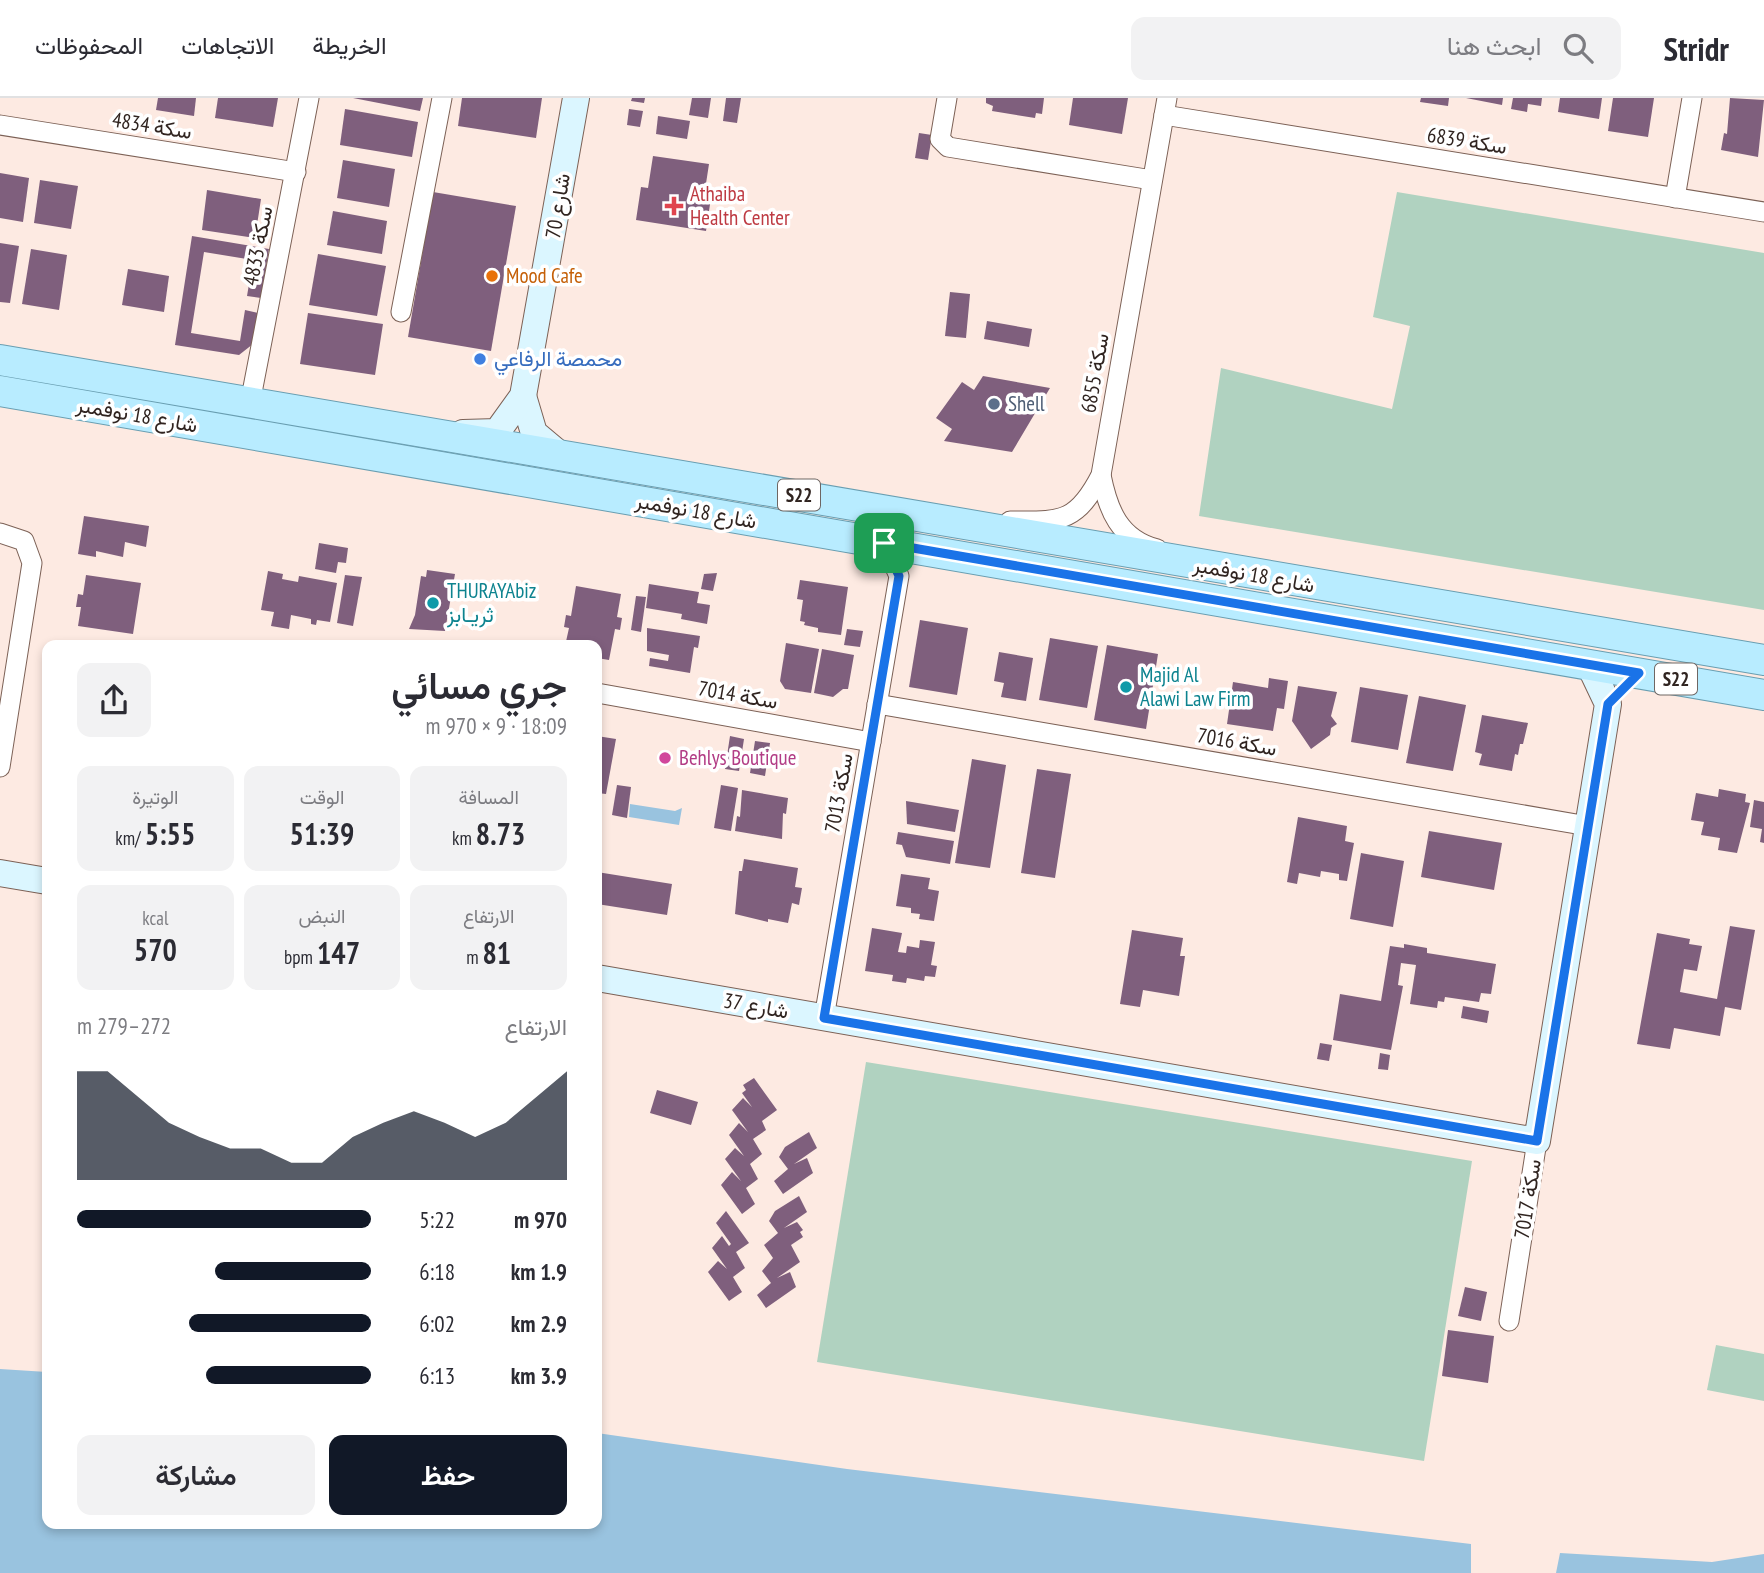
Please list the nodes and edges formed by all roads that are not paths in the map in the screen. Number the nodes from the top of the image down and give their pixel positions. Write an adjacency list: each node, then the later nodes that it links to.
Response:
1 (309, 98): 8 (street, سكة 4833)
2 (442, 98): 12 (street)
3 (576, 98): 15 (street, شارع 70)
4 (947, 98): 9 (street)
5 (1692, 98): 10 (street)
6 (1165, 107): 9 (street, سكة 6855); 10 (street, سكة 6839)
7 (0, 125): 8 (street, سكة 4834)
8 (296, 172): 16 (street, سكة 4833)
9 (1152, 180): 19 (street, سكة 6855)
10 (1675, 198): 11 (street, سكة 6839)
11 (1764, 212)
12 (401, 312)
13 (0, 360): 16 (main road, شارع 18 نوفمبر / S22)
14 (0, 391): 22 (main road, شارع 18 نوفمبر / S22)
15 (523, 396): 17 (street, شارع 70); 18 (street, شارع 70)
16 (250, 403): 17 (main road, شارع 18 نوفمبر / S22)
17 (441, 434): 18 (main road, شارع 18 نوفمبر / S22)
18 (559, 454): 20 (main road, شارع 18 نوفمبر / S22)
19 (1101, 475): 20 (street, سكة 6855); 25 (street)
20 (940, 520): 25 (main road, شارع 18 نوفمبر / S22)
21 (0, 533): 31 (street)
22 (884, 543): 23 (main road, شارع 18 نوفمبر / S22); 24 (street)
23 (927, 550): 24 (street); 27 (main road, شارع 18 نوفمبر / S22)
24 (899, 576): 32 (street, سكة 7013)
25 (1261, 576): 26 (main road, شارع 18 نوفمبر / S22)
26 (1764, 660)
27 (1589, 664): 28 (main road, شارع 18 نوفمبر / S22); 33 (street)
28 (1639, 673): 30 (main road, شارع 18 نوفمبر / S22); 33 (street)
29 (602, 694): 34 (street, سكة 7014)
30 (1764, 695)
31 (6, 696): 35 (street)
32 (877, 704): 34 (street, سكة 7013); 36 (street, سكة 7016)
33 (1608, 704): 36 (street, سكة 7017)
34 (871, 741): 40 (street, سكة 7013)
35 (0, 767)
36 (1588, 825): 41 (street, سكة 7017)
37 (0, 873): 38 (street)
38 (42, 880)
39 (602, 979): 40 (street, شارع 37)
40 (824, 1018): 41 (street, شارع 37)
41 (1537, 1141): 42 (street, سكة 7017)
42 (1509, 1321)

